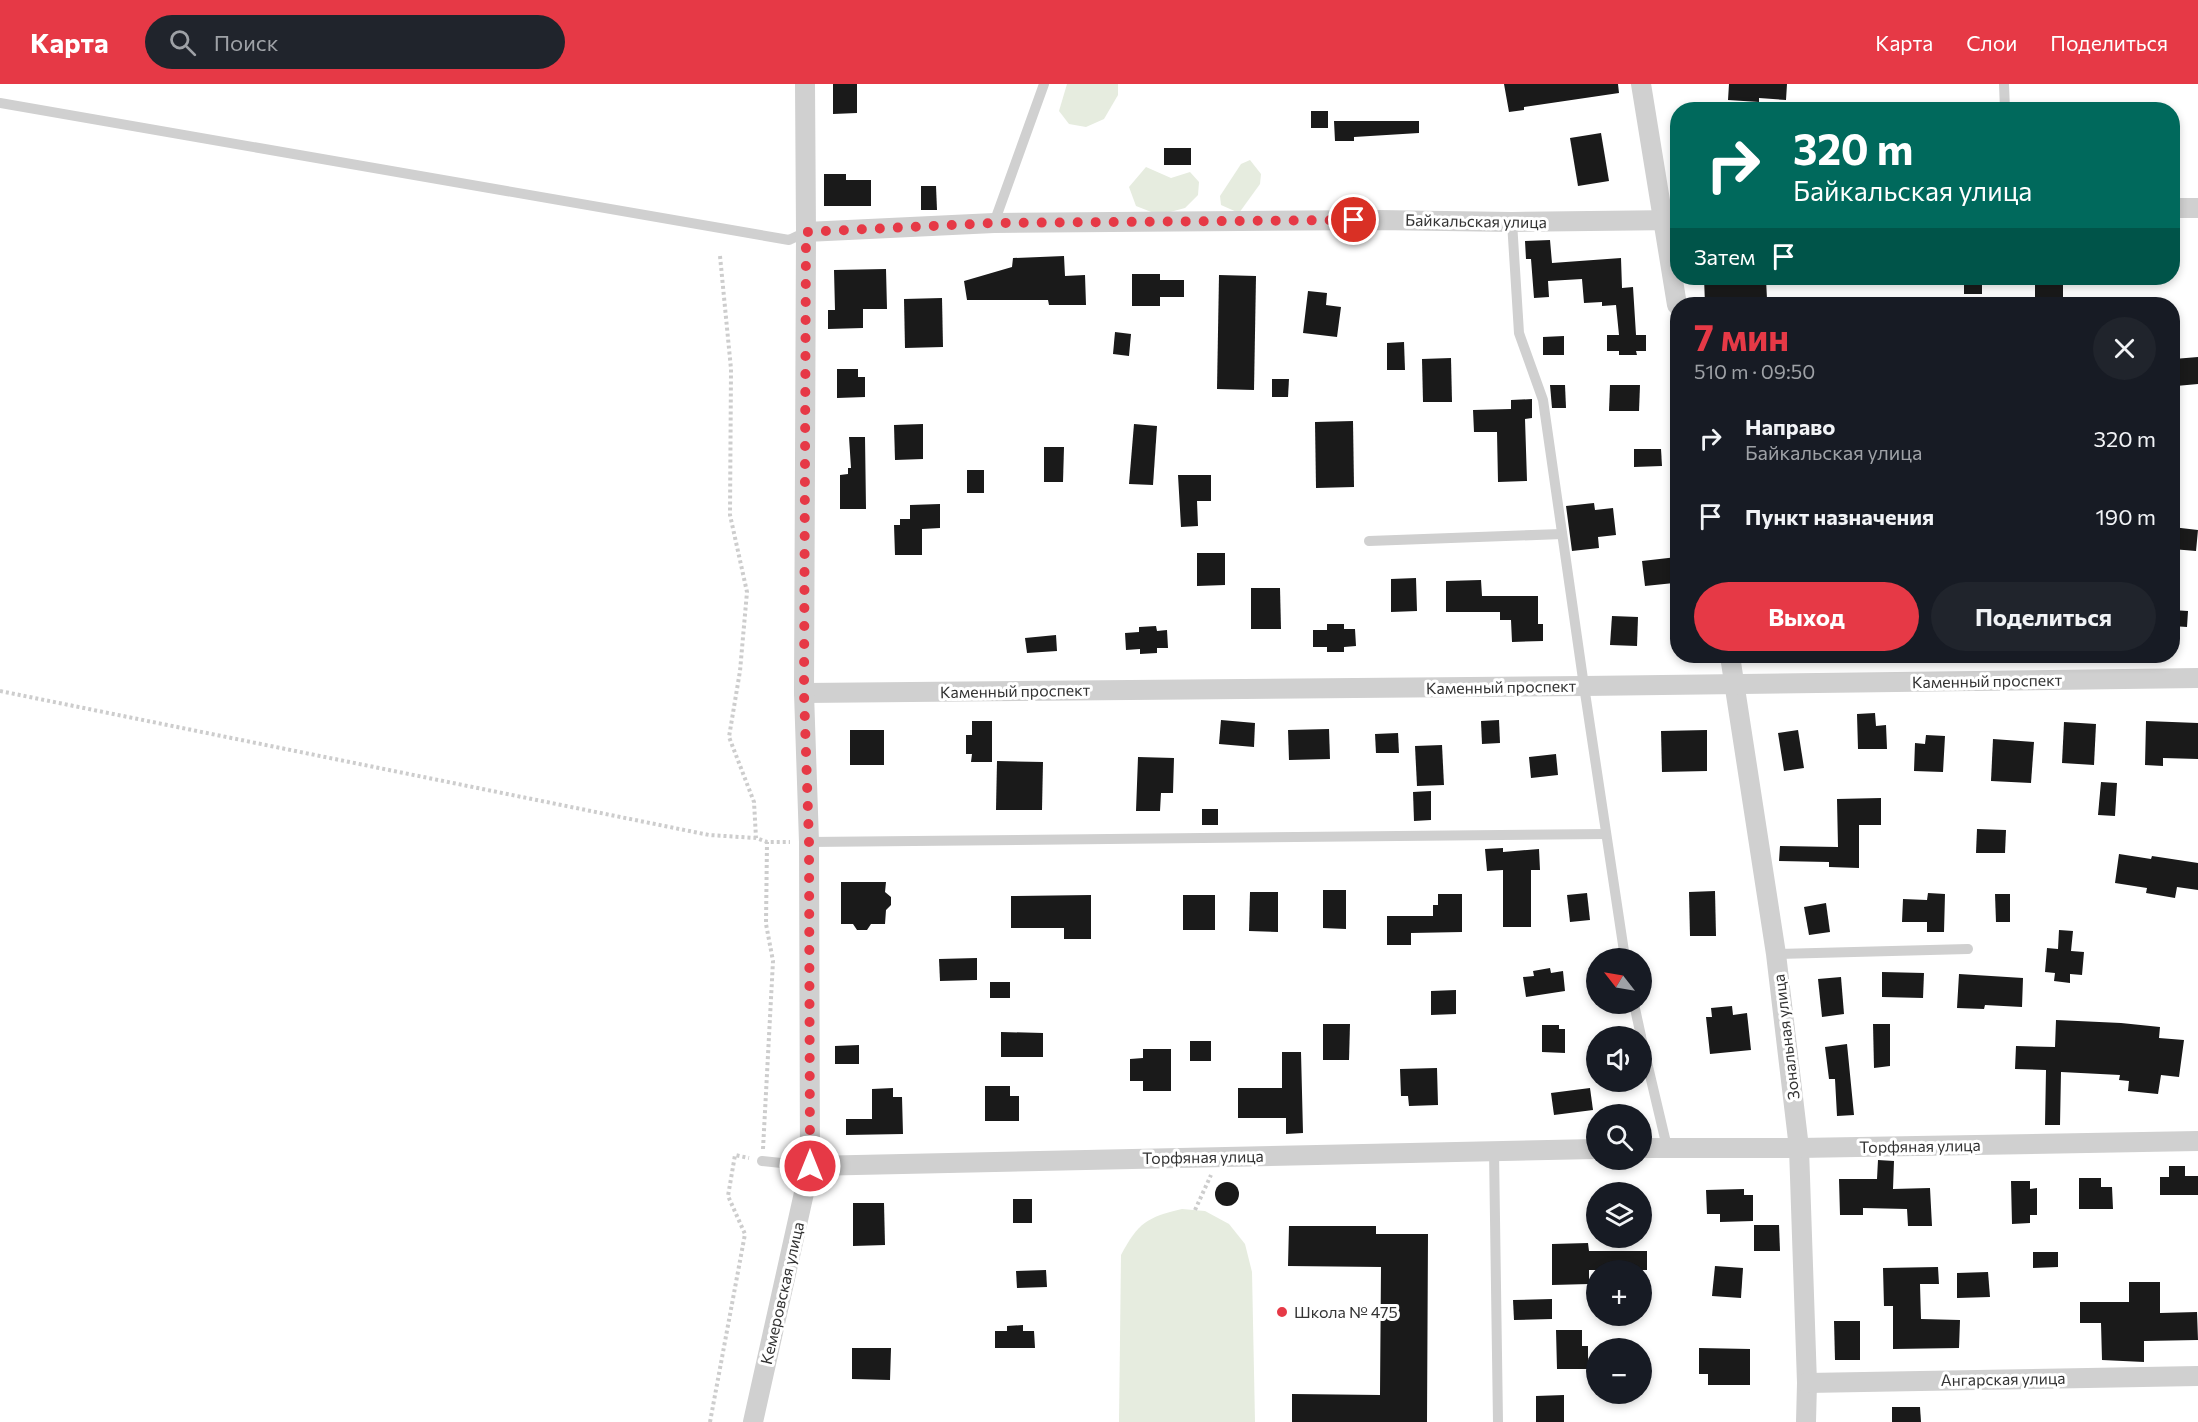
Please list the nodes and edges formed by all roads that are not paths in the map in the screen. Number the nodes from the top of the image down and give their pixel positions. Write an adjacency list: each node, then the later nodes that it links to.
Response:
1 (805, 84): 13 (street, Кемеровская улица)
2 (1044, 84): 12 (lane)
3 (1641, 84): 9 (street)
4 (2004, 84): 5 (lane)
5 (2004, 102)
6 (0, 103): 13 (lane)
7 (2180, 208): 8 (street)
8 (2198, 208)
9 (1670, 215)
10 (1670, 220): 11 (street, Байкальская улица)
11 (1512, 222): 12 (street, Байкальская улица); 14 (lane)
12 (994, 223): 13 (street, Байкальская улица)
13 (806, 232): 20 (street, Кемеровская улица)
14 (1562, 534): 15 (lane); 19 (lane)
15 (1369, 541)
16 (1731, 663): 18 (street, Зональная улица)
17 (2198, 678): 18 (street, Каменный проспект)
18 (1734, 684): 19 (street, Каменный проспект); 25 (street, Зональная улица)
19 (1584, 686): 20 (street, Каменный проспект); 21 (lane)
20 (804, 693): 22 (street, Кемеровская улица)
21 (1606, 834): 22 (lane); 23 (lane)
22 (809, 842): 34 (street, Кемеровская улица)
23 (1624, 948)
24 (1968, 949): 25 (lane)
25 (1776, 954): 30 (street, Зональная улица)
26 (1652, 1084): 29 (lane)
27 (2198, 1141): 30 (street, Торфяная улица)
28 (1652, 1148): 29 (street, Торфяная улица)
29 (1667, 1148): 30 (street, Торфяная улица)
30 (1799, 1148): 36 (street, Зональная улица)
31 (1586, 1149): 32 (street, Торфяная улица)
32 (1494, 1151): 34 (street, Торфяная улица); 38 (lane)
33 (762, 1161): 34 (lane)
34 (810, 1166): 37 (street, Кемеровская улица)
35 (2198, 1376): 36 (street, Ангарская улица)
36 (1807, 1383): 39 (street, Зональная улица)
37 (753, 1422)
38 (1498, 1422)
39 (1806, 1422)

